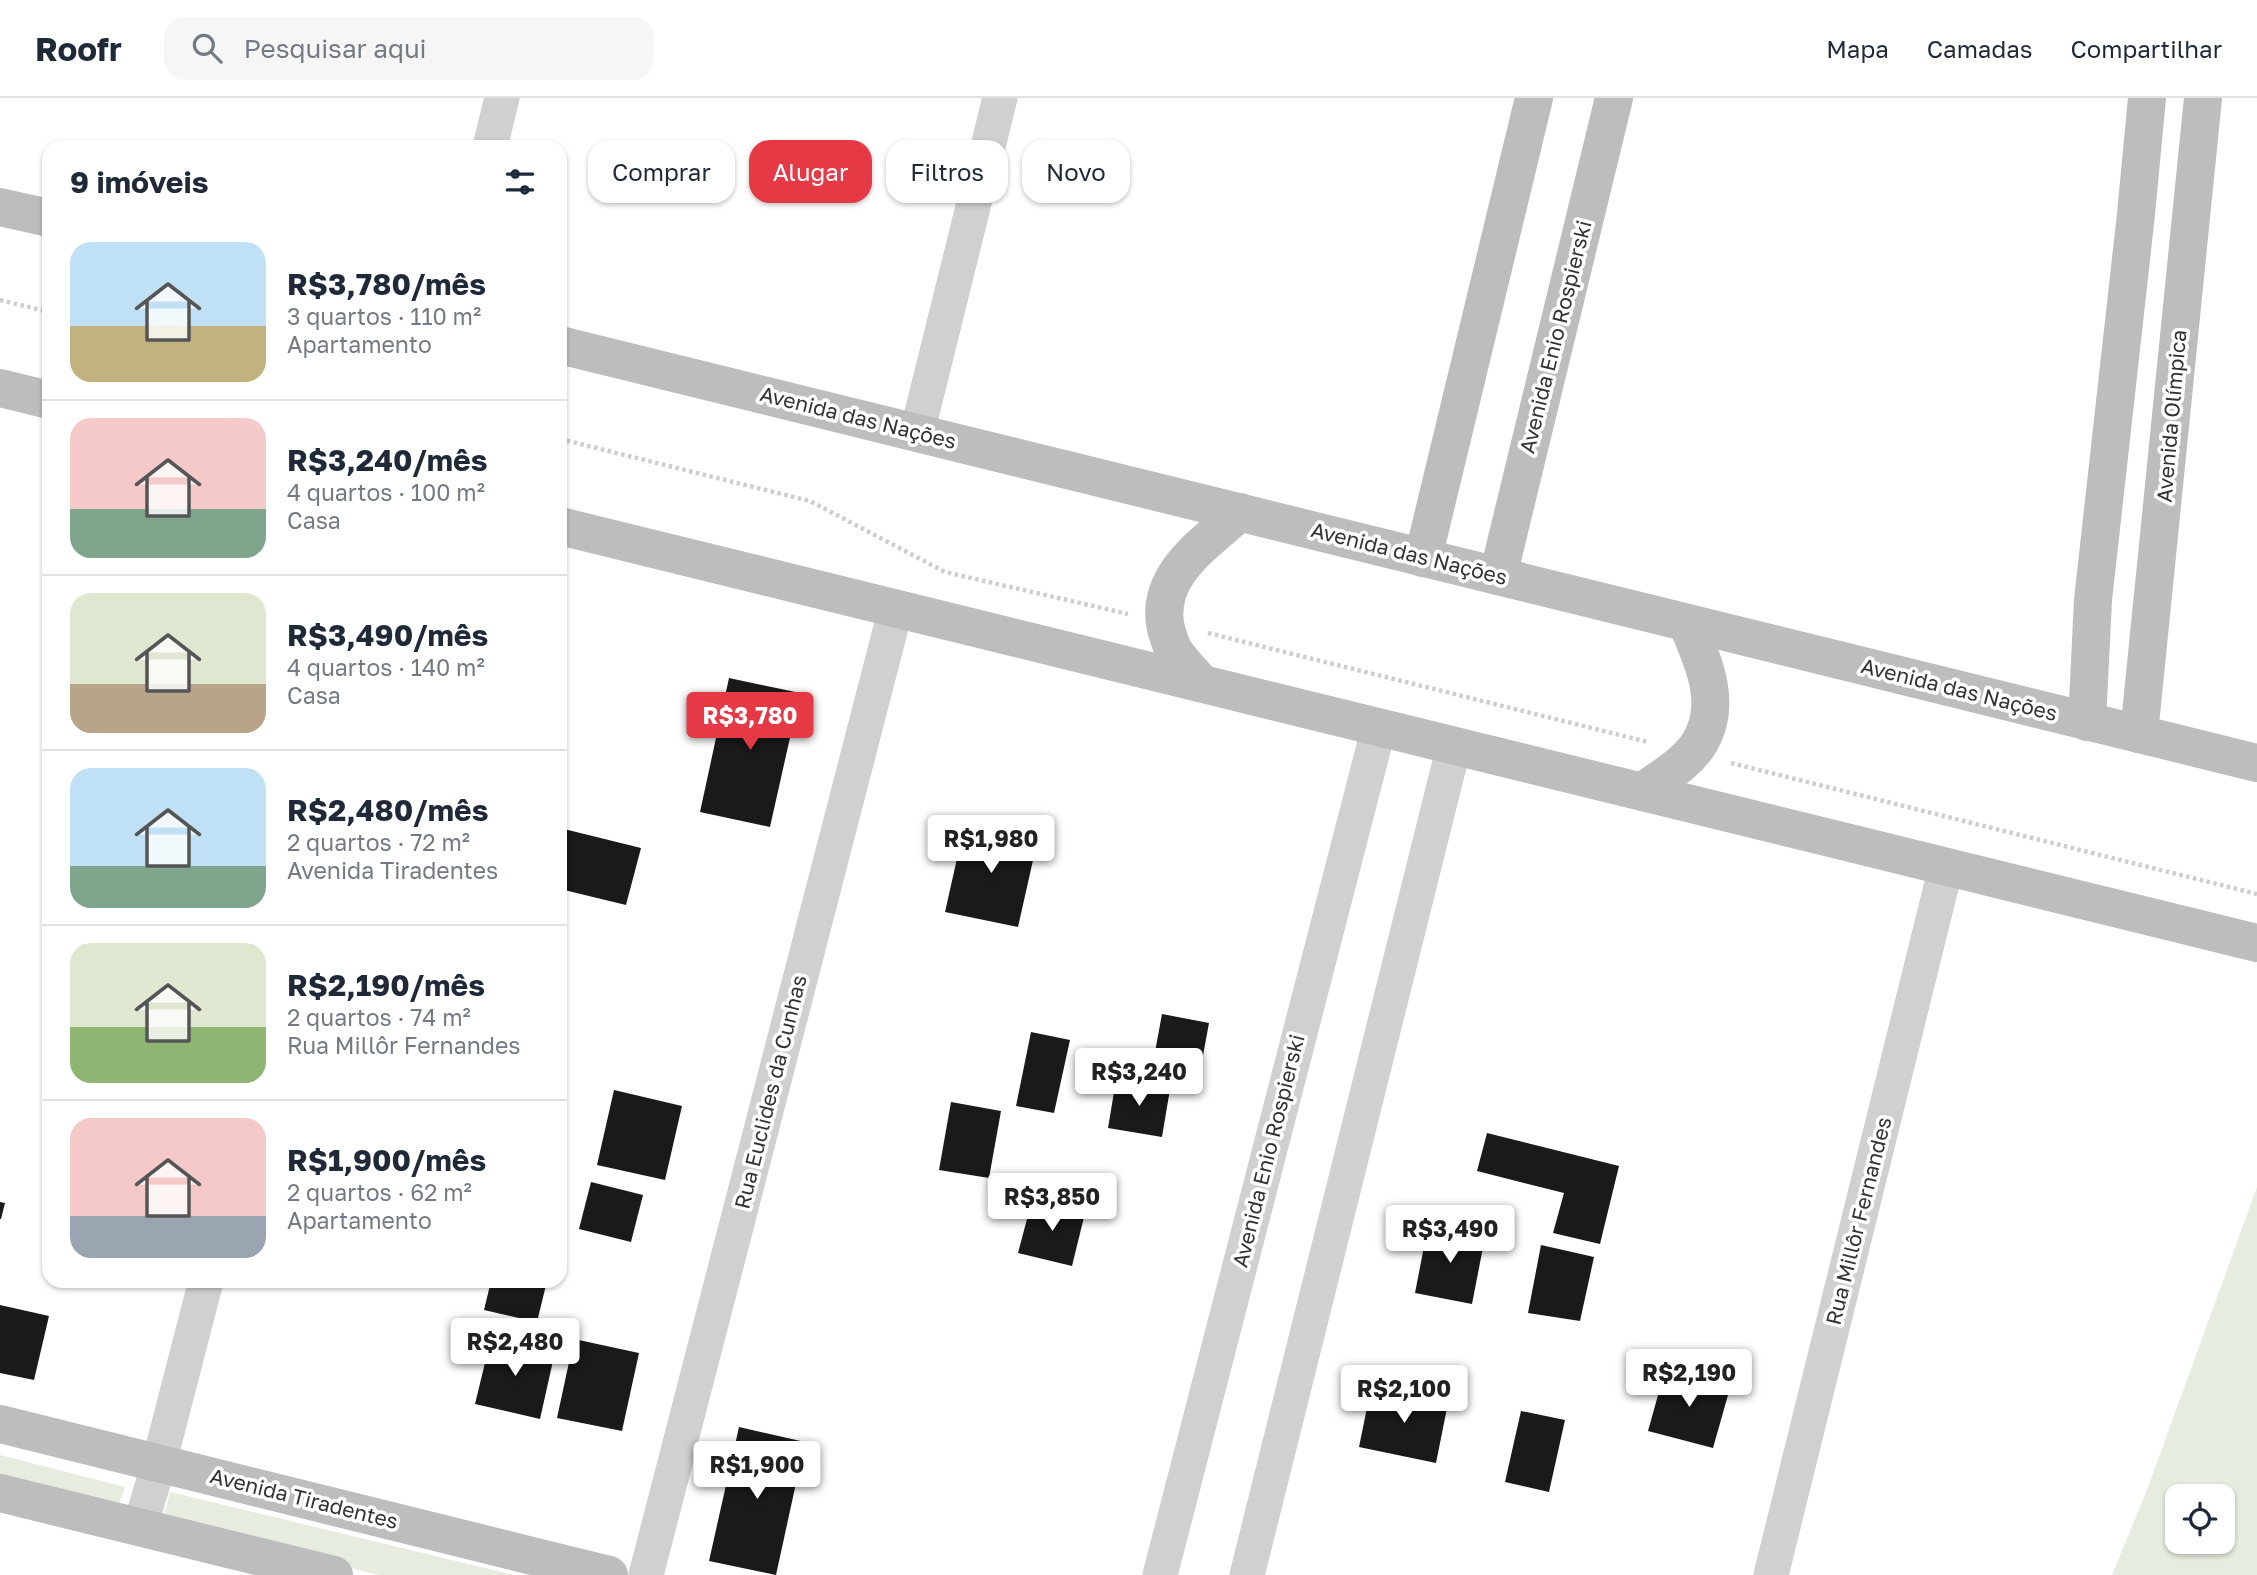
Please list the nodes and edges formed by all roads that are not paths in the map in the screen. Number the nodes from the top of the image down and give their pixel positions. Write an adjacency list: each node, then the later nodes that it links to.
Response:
1 (502, 98): 7 (street)
2 (1000, 98): 13 (street)
3 (1534, 98): 16 (main road)
4 (1614, 98): 17 (main road, Avenida Enio Rospierski)
5 (2147, 98): 21 (main road)
6 (2203, 98): 23 (main road, Avenida Olímpica)
7 (492, 140)
8 (0, 206): 9 (main road)
9 (42, 216)
10 (567, 347): 13 (main road, Avenida das Nações)
11 (0, 388): 12 (main road)
12 (42, 398)
13 (917, 433): 14 (main road, Avenida das Nações)
14 (1240, 512): 16 (main road, Avenida das Nações); 20 (main road)
15 (567, 528): 18 (main road)
16 (1423, 558): 17 (main road, Avenida das Nações)
17 (1498, 576): 19 (main road, Avenida das Nações)
18 (896, 608): 20 (main road); 36 (street, Rua Euclides da Cunhas)
19 (1687, 623): 21 (main road, Avenida das Nações); 26 (main road)
20 (1200, 683): 22 (main road)
21 (2087, 722): 23 (main road, Avenida das Nações)
22 (1379, 727): 24 (main road); 37 (street, Avenida Enio Rospierski)
23 (2139, 734): 25 (main road, Avenida das Nações)
24 (1454, 746): 26 (main road); 38 (street)
25 (2257, 764)
26 (1642, 792): 27 (main road)
27 (1946, 867): 28 (main road); 39 (street, Rua Millôr Fernandes)
28 (2257, 943)
29 (204, 1288): 31 (street)
30 (0, 1424): 31 (main road, Avenida Tiradentes)
31 (159, 1463): 33 (street); 35 (main road, Avenida Tiradentes)
32 (0, 1493): 33 (main road)
33 (140, 1527): 34 (main road)
34 (334, 1575)
35 (609, 1575)
36 (646, 1575)
37 (1160, 1575)
38 (1247, 1575)
39 (1771, 1575)

